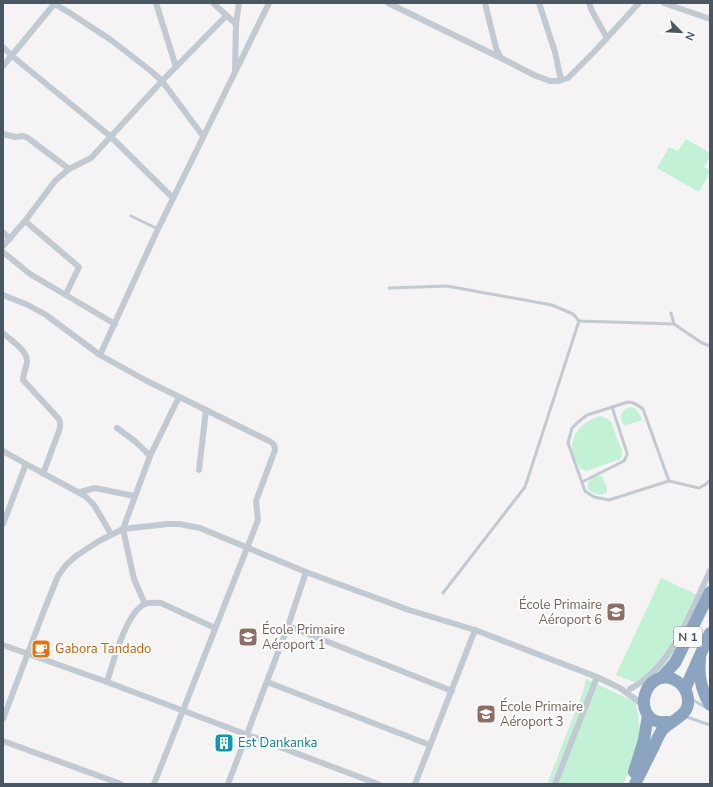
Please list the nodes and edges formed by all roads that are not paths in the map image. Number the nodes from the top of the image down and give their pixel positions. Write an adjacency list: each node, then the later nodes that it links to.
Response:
1 (54, 3): 17 (street); 23 (street)
2 (156, 3): 20 (street)
3 (213, 3): 12 (street)
4 (239, 3): 14 (street)
5 (269, 3): 21 (street)
6 (388, 3): 18 (street)
7 (485, 3): 18 (street)
8 (539, 3): 22 (street)
9 (589, 3): 15 (street)
10 (639, 3): 15 (street)
11 (664, 3): 13 (street)
12 (226, 16): 14 (street); 20 (street)
13 (710, 19)
14 (236, 24): 21 (street)
15 (607, 38): 22 (street)
16 (3, 47): 17 (street)
17 (12, 56): 19 (street); 25 (street)
18 (500, 58): 22 (street)
19 (3, 66)
20 (176, 67): 23 (street)
21 (235, 72): 26 (street)
22 (561, 80)
23 (162, 81): 25 (street); 26 (street)
24 (3, 134): 27 (street)
25 (110, 136): 27 (street); 28 (street)
26 (203, 136): 28 (street)
27 (68, 169): 30 (street)
28 (173, 198): 31 (street)
29 (131, 216): 31 (lane)
30 (25, 221): 33 (street); 37 (street)
31 (158, 229): 41 (street)
32 (3, 232): 33 (street)
33 (10, 239): 34 (street)
34 (3, 246)
35 (3, 252): 37 (street)
36 (390, 288): 40 (lane)
37 (66, 294): 41 (street)
38 (3, 295): 45 (street)
39 (671, 313): 42 (lane)
40 (579, 321): 42 (lane); 67 (lane)
41 (115, 324): 45 (street)
42 (674, 324): 44 (lane)
43 (3, 333): 54 (street)
44 (710, 346)
45 (100, 355): 46 (street)
46 (179, 397): 48 (street); 51 (street)
47 (612, 407): 55 (lane); 57 (lane); 57 (lane)
48 (206, 410): 53 (street); 63 (street)
49 (118, 428): 51 (street)
50 (3, 450): 52 (street)
51 (150, 456): 59 (street)
52 (26, 464): 54 (street); 60 (street)
53 (199, 470)
54 (43, 474): 58 (street)
55 (669, 480): 56 (lane); 57 (lane)
56 (710, 480)
57 (582, 482)
58 (80, 492): 59 (street); 62 (street)
59 (134, 496): 61 (street)
60 (3, 524)
61 (123, 529): 62 (street); 63 (street); 68 (street)
62 (111, 534): 74 (street)
63 (247, 549): 65 (street); 70 (street)
64 (710, 571): 81 (street)
65 (306, 572): 69 (street); 71 (street)
66 (710, 592): 77 (highway, N 1)
67 (443, 593)
68 (145, 604): 70 (street); 78 (street)
69 (288, 626): 79 (street); 82 (street)
70 (215, 628): 85 (street)
71 (475, 630): 76 (street); 82 (street)
72 (710, 633): 75 (highway, N 1)
73 (3, 645): 74 (street)
74 (27, 654): 78 (street); 89 (street)
75 (700, 654): 83 (highway, N 1); 84 (highway)
76 (596, 677): 80 (street); 100 (street)
77 (656, 681): 81 (street); 83 (highway); 86 (highway)
78 (107, 682): 85 (street)
79 (267, 682): 92 (street); 94 (street)
80 (620, 688): 81 (street); 86 (street)
81 (630, 689)
82 (452, 691): 94 (street)
83 (686, 692): 87 (lane); 88 (highway)
84 (710, 705)
85 (183, 710): 92 (street); 96 (street)
86 (646, 710): 90 (highway); 101 (highway)
87 (710, 710)
88 (682, 716): 90 (highway); 91 (lane)
89 (3, 719)
90 (671, 722): 102 (highway)
91 (710, 725)
92 (247, 734): 97 (street); 98 (street)
93 (3, 741): 95 (street)
94 (430, 745): 99 (street)
95 (120, 784)
96 (154, 784)
97 (228, 784)
98 (378, 784)
99 (415, 784)
100 (555, 784)
101 (630, 784)
102 (635, 784)

